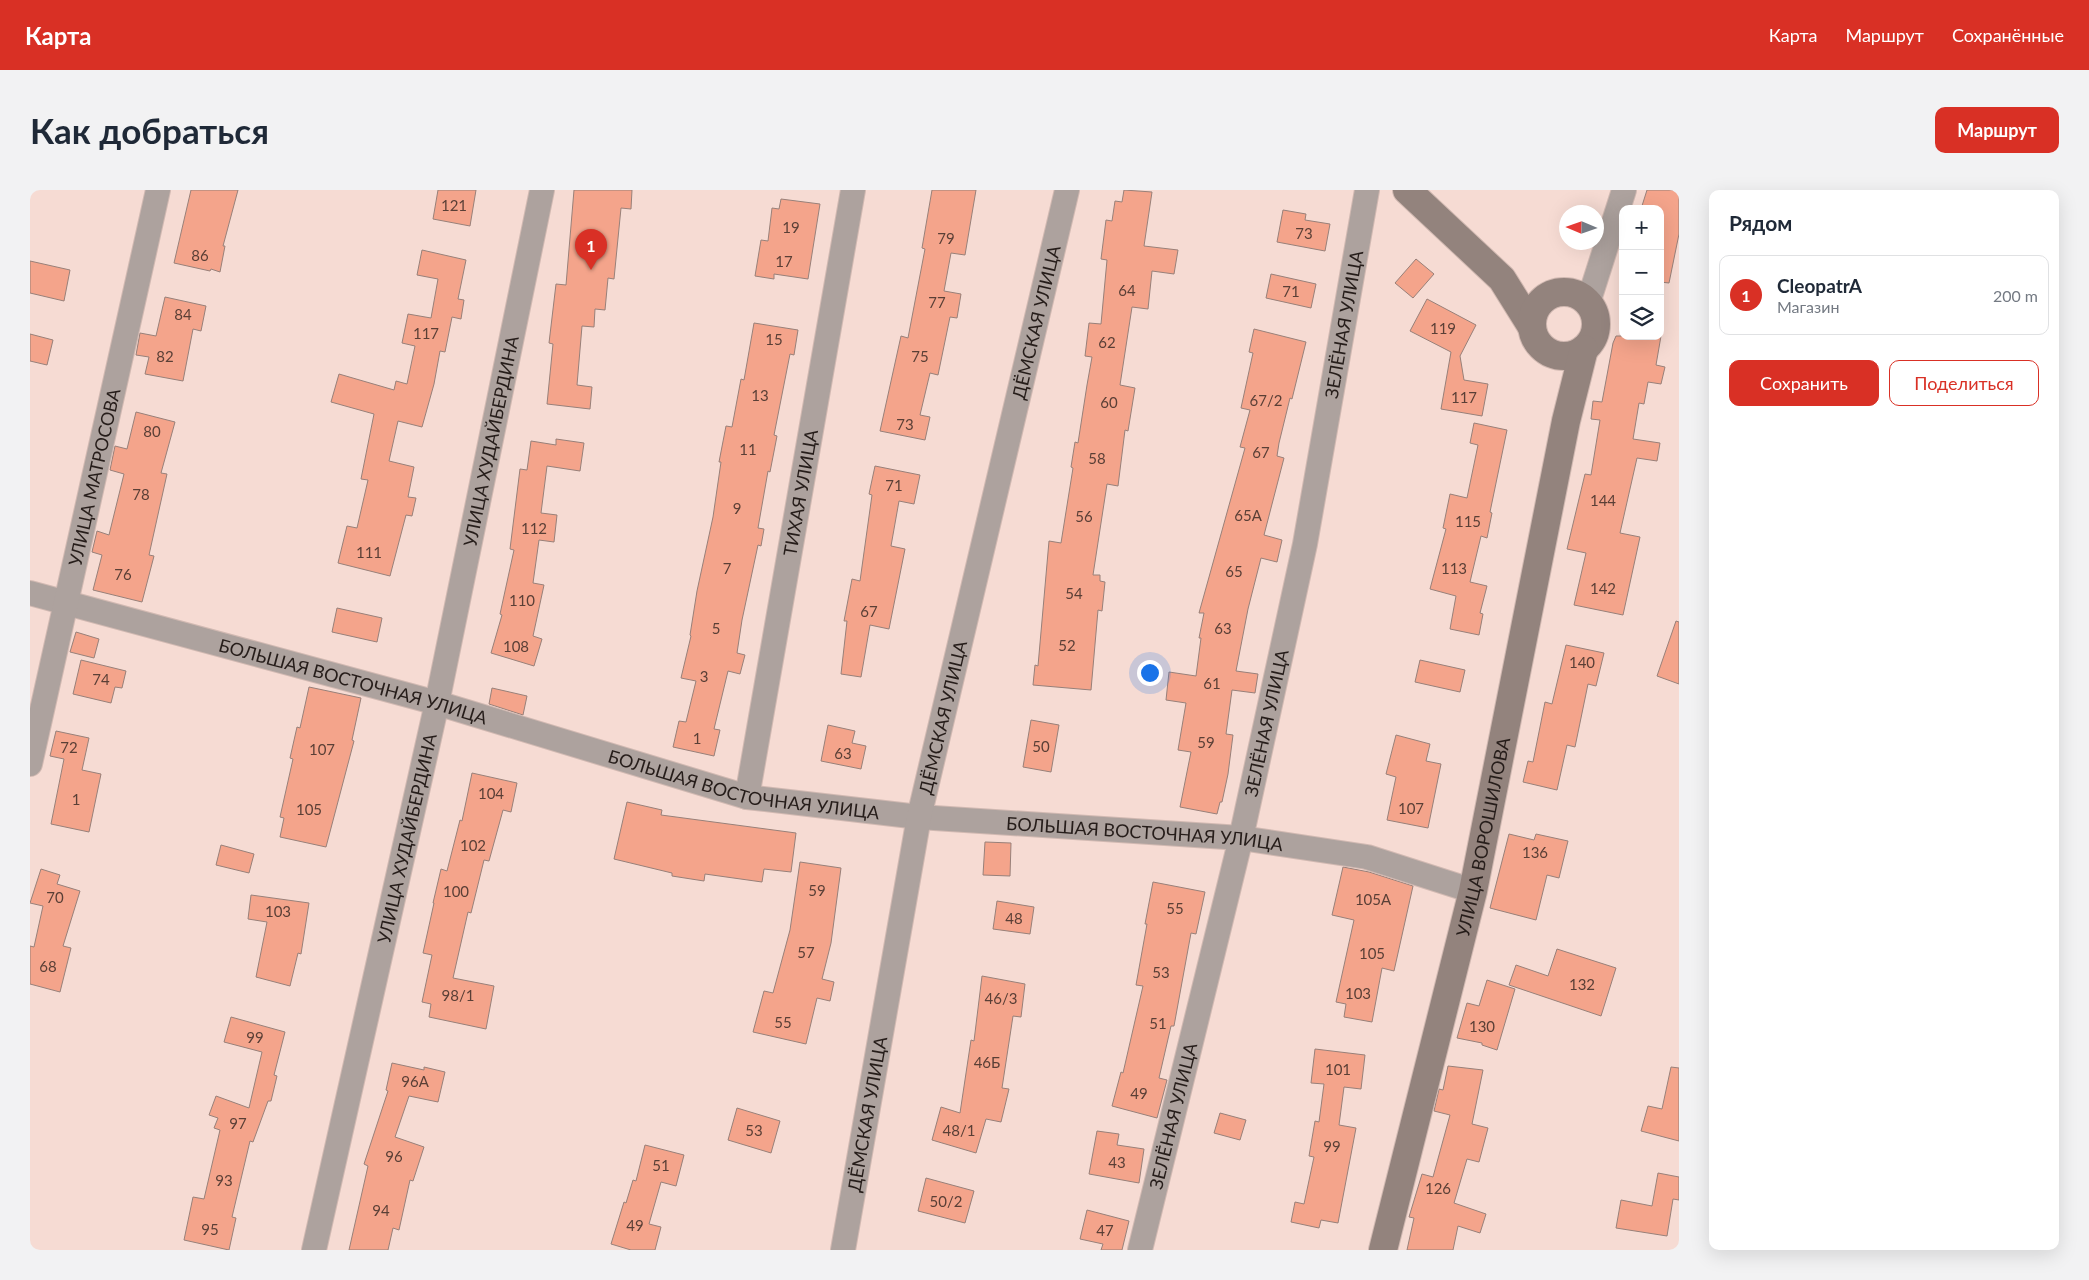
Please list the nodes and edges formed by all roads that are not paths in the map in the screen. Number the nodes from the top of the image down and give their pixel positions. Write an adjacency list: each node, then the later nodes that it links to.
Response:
1 (158, 190): 16 (street, УЛИЦА МАТРОСОВА)
2 (542, 190): 17 (street, УЛИЦА ХУДАЙБЕРДИНА)
3 (853, 190): 19 (street, ТИХАЯ УЛИЦА)
4 (1067, 190): 20 (street, ДЁМСКАЯ УЛИЦА)
5 (1367, 190): 21 (street, ЗЕЛЁНАЯ УЛИЦА)
6 (1407, 190): 8 (street)
7 (1624, 190): 10 (street)
8 (1502, 279): 9 (street); 11 (street)
9 (1554, 293): 10 (street); 11 (street)
10 (1588, 303): 12 (street)
11 (1532, 327): 13 (street)
12 (1584, 349): 13 (street); 14 (street, УЛИЦА ВОРОШИЛОВА)
13 (1549, 352): 14 (street, УЛИЦА ВОРОШИЛОВА)
14 (1566, 421): 22 (street, УЛИЦА ВОРОШИЛОВА)
15 (30, 593): 16 (street, БОЛЬШАЯ ВОСТОЧНАЯ УЛИЦА)
16 (65, 602): 17 (street, БОЛЬШАЯ ВОСТОЧНАЯ УЛИЦА); 18 (street, УЛИЦА МАТРОСОВА)
17 (437, 703): 19 (street, БОЛЬШАЯ ВОСТОЧНАЯ УЛИЦА); 23 (street, УЛИЦА ХУДАЙБЕРДИНА)
18 (30, 764)
19 (748, 797): 20 (street, БОЛЬШАЯ ВОСТОЧНАЯ УЛИЦА)
20 (919, 817): 21 (street, БОЛЬШАЯ ВОСТОЧНАЯ УЛИЦА); 24 (street, ДЁМСКАЯ УЛИЦА)
21 (1240, 838): 22 (street, БОЛЬШАЯ ВОСТОЧНАЯ УЛИЦА); 25 (street, ЗЕЛЁНАЯ УЛИЦА)
22 (1473, 891): 26 (street, УЛИЦА ВОРОШИЛОВА)
23 (314, 1250)
24 (843, 1250)
25 (1140, 1250)
26 (1383, 1250)

